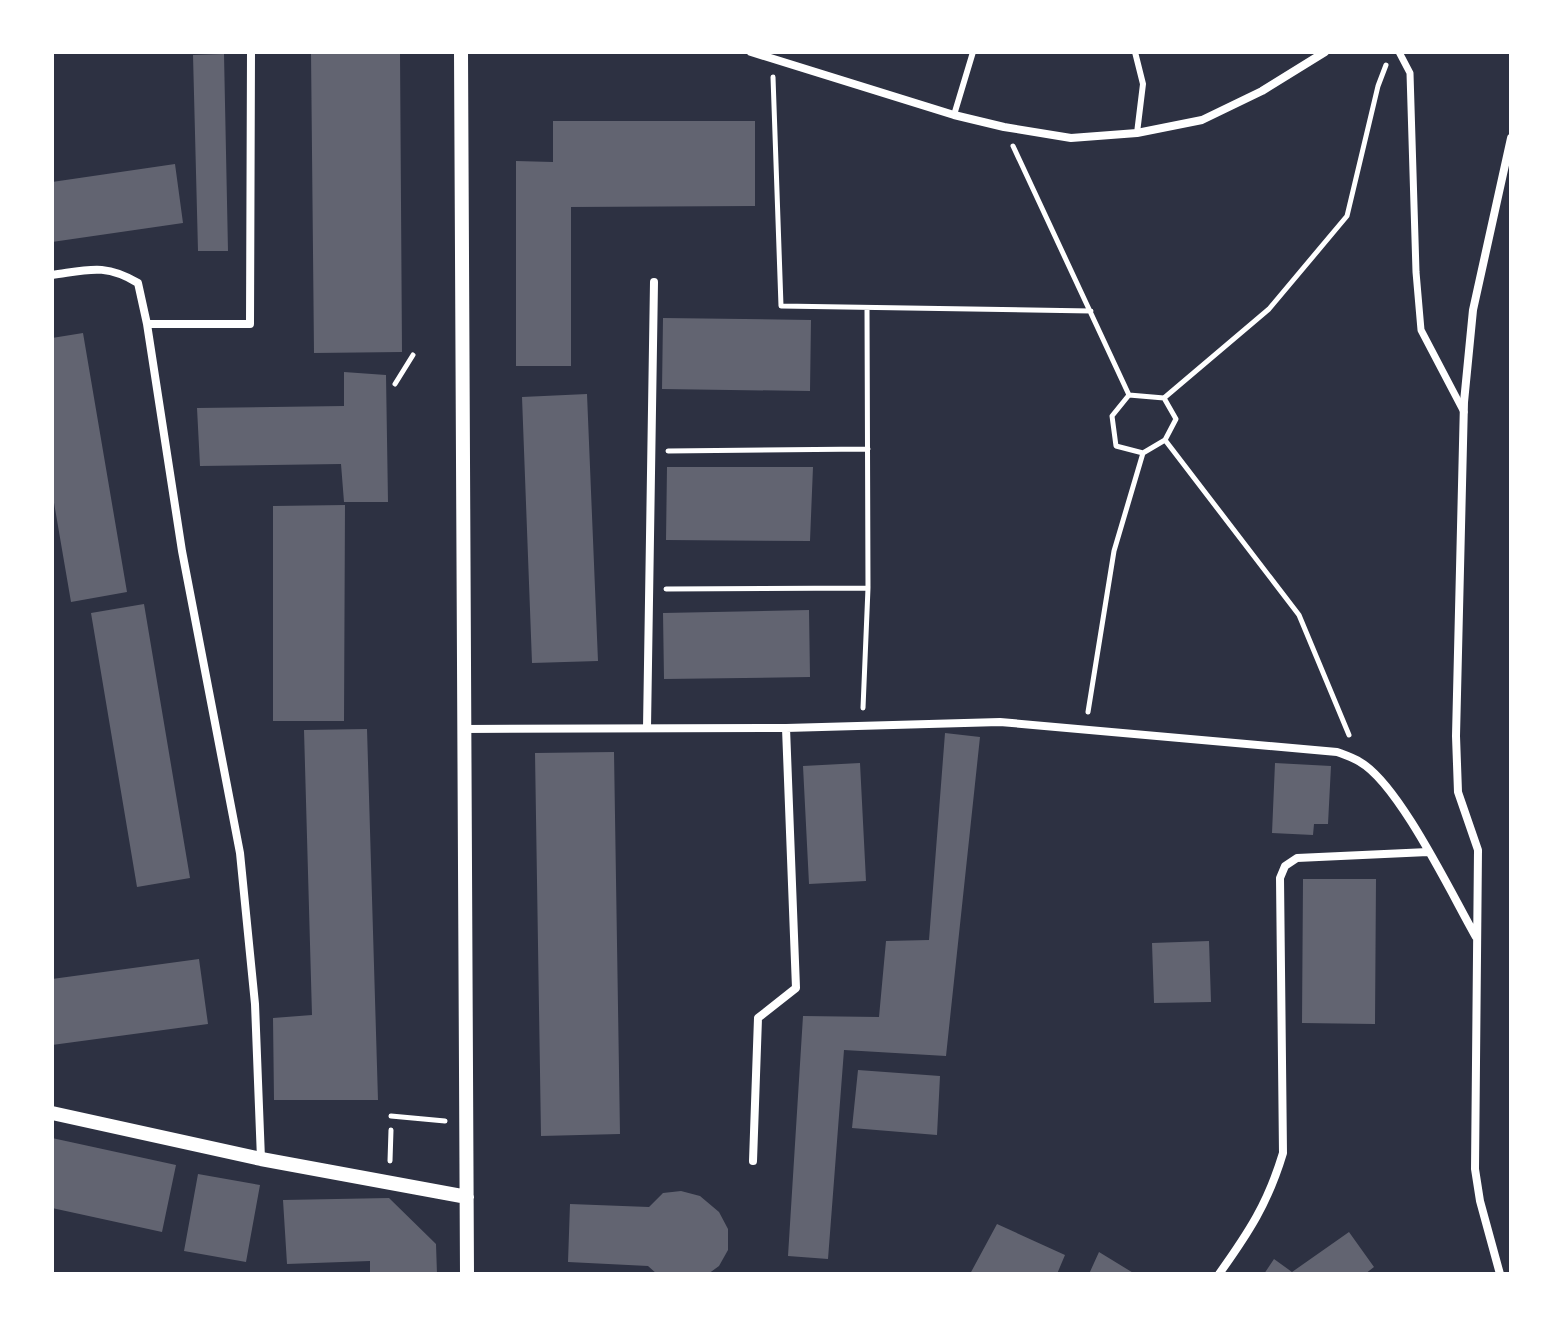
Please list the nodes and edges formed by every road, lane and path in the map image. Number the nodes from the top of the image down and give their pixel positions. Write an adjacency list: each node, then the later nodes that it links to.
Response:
1 (251, 52): 18 (street)
2 (461, 52): 33 (street)
3 (751, 52): 9 (street)
4 (973, 52): 10 (lane)
5 (1135, 52): 12 (lane)
6 (1325, 52): 12 (street)
7 (1391, 52): 22 (path)
8 (1399, 52): 23 (street)
9 (772, 60): 10 (street); 16 (path)
10 (954, 115): 11 (street)
11 (1004, 127): 12 (street); 17 (path)
12 (1137, 133)
13 (1511, 138): 23 (street)
14 (52, 275): 18 (street)
15 (654, 282): 26 (street)
16 (867, 308): 17 (path); 25 (path)
17 (1091, 311): 21 (path)
18 (147, 324): 43 (street)
19 (413, 355): 20 (path)
20 (395, 384)
21 (1129, 395): 22 (path); 27 (path)
22 (1164, 398): 24 (path)
23 (1464, 412): 37 (street)
24 (1165, 440): 27 (path); 35 (path)
25 (868, 449): 26 (path); 28 (path)
26 (651, 451): 29 (street)
27 (1143, 453): 34 (path)
28 (868, 588): 29 (path); 30 (path)
29 (649, 589): 31 (street)
30 (863, 725): 32 (street); 34 (street)
31 (647, 728): 32 (street); 33 (street)
32 (786, 728): 44 (street)
33 (463, 729): 45 (street)
34 (1085, 729): 35 (street)
35 (1361, 762): 36 (street)
36 (1428, 852): 37 (street); 47 (street)
37 (1476, 938): 48 (street)
38 (52, 1113): 43 (street)
39 (391, 1116): 40 (path)
40 (443, 1121)
41 (391, 1130): 42 (path)
42 (390, 1154)
43 (261, 1159): 45 (street)
44 (753, 1161)
45 (467, 1197): 46 (street)
46 (467, 1274)
47 (1219, 1274)
48 (1500, 1274)

